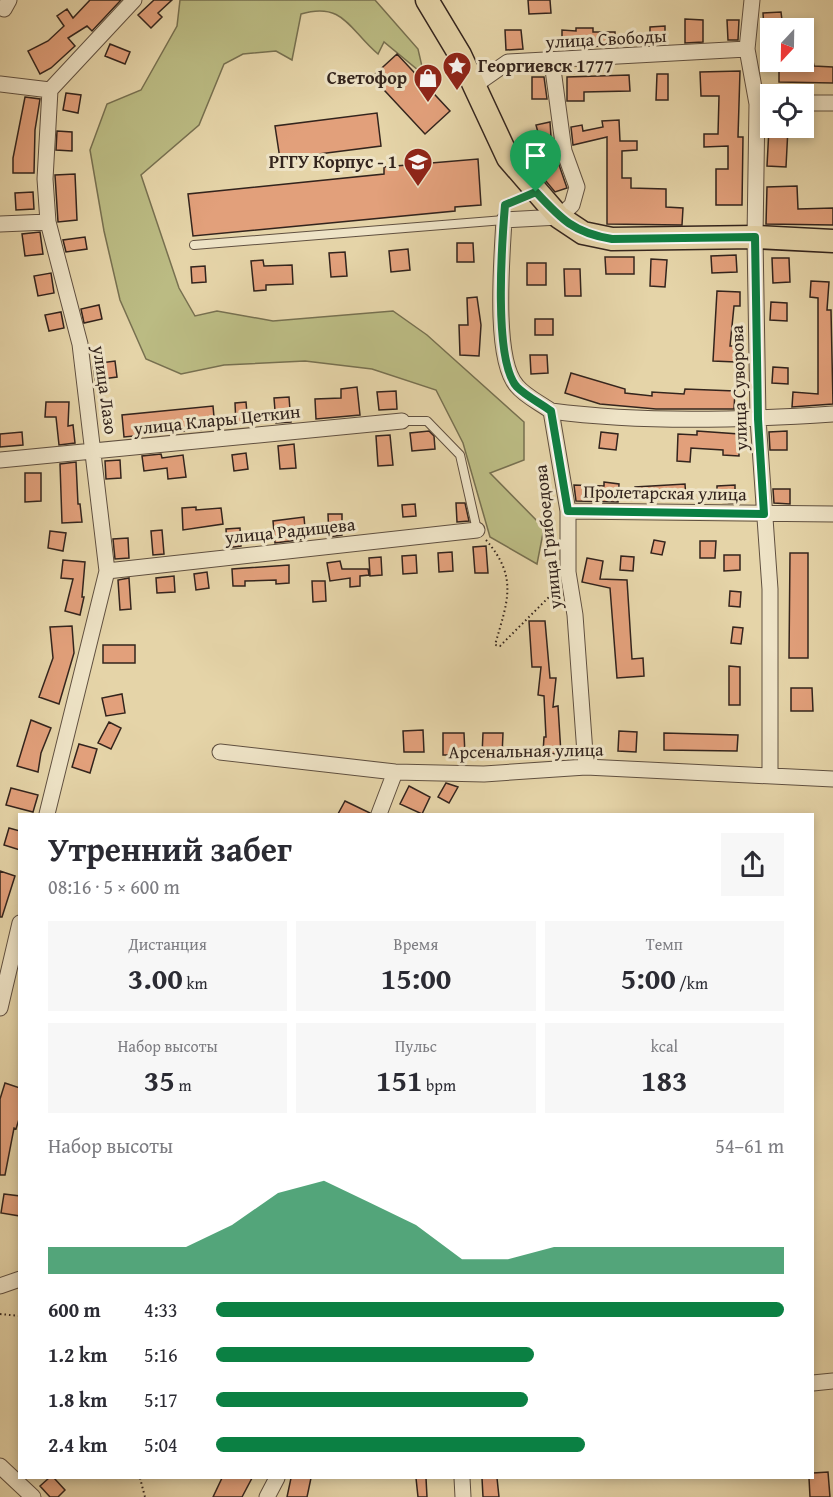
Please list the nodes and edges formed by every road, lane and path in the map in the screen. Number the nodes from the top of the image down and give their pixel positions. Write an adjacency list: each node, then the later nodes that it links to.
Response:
1 (134, 0): 8 (street)
2 (427, 0): 7 (main road)
3 (752, 0): 4 (street, улица Суворова)
4 (747, 50): 5 (street, улица Свободы); 9 (street, улица Суворова)
5 (552, 62): 7 (street, улица Свободы); 14 (street)
6 (0, 84): 8 (street)
7 (475, 85): 13 (main road)
8 (50, 90): 16 (street, улица Лазо)
9 (760, 91)
10 (814, 103): 11 (street)
11 (833, 103)
12 (762, 138): 18 (street, улица Суворова)
13 (536, 192): 14 (main road); 15 (lane)
14 (559, 217): 15 (street); 18 (main road)
15 (504, 220): 20 (lane); 21 (street)
16 (48, 222): 17 (street); 25 (street, улица Лазо)
17 (0, 224)
18 (755, 237): 19 (main road); 23 (street, улица Суворова)
19 (833, 241)
20 (194, 245)
21 (551, 411): 23 (street); 27 (street, улица Грибоедова)
22 (833, 414): 23 (street)
23 (758, 419): 28 (street, улица Суворова)
24 (402, 421): 25 (street, улица Клары Цеткин); 30 (lane)
25 (94, 453): 26 (street, улица Клары Цеткин); 32 (street, улица Лазо)
26 (0, 460)
27 (568, 511): 28 (street, Пролетарская улица); 35 (street, улица Грибоедова)
28 (764, 514): 29 (street, Пролетарская улица); 37 (street, улица Суворова)
29 (833, 514)
30 (477, 530): 32 (street, улица Радищева)
31 (494, 549): 33 (path)
32 (107, 571): 39 (street, улица Лазо)
33 (551, 595)
34 (220, 752): 36 (street, Арсенальная улица)
35 (586, 768): 36 (street, Арсенальная улица); 37 (street, Арсенальная улица)
36 (395, 772): 40 (street)
37 (770, 776): 38 (street, Арсенальная улица)
38 (833, 778)
39 (47, 813)
40 (379, 813)
41 (18, 932): 42 (street)
42 (0, 1008)
43 (18, 1280): 44 (street)
44 (0, 1286)
45 (0, 1314): 46 (path)
46 (18, 1316)
47 (833, 1381): 48 (street)
48 (814, 1383)
49 (0, 1466): 53 (street)
50 (140, 1479): 54 (path)
51 (276, 1479): 55 (street)
52 (462, 1479): 56 (street)
53 (33, 1497)
54 (146, 1497)
55 (267, 1497)
56 (463, 1497)

